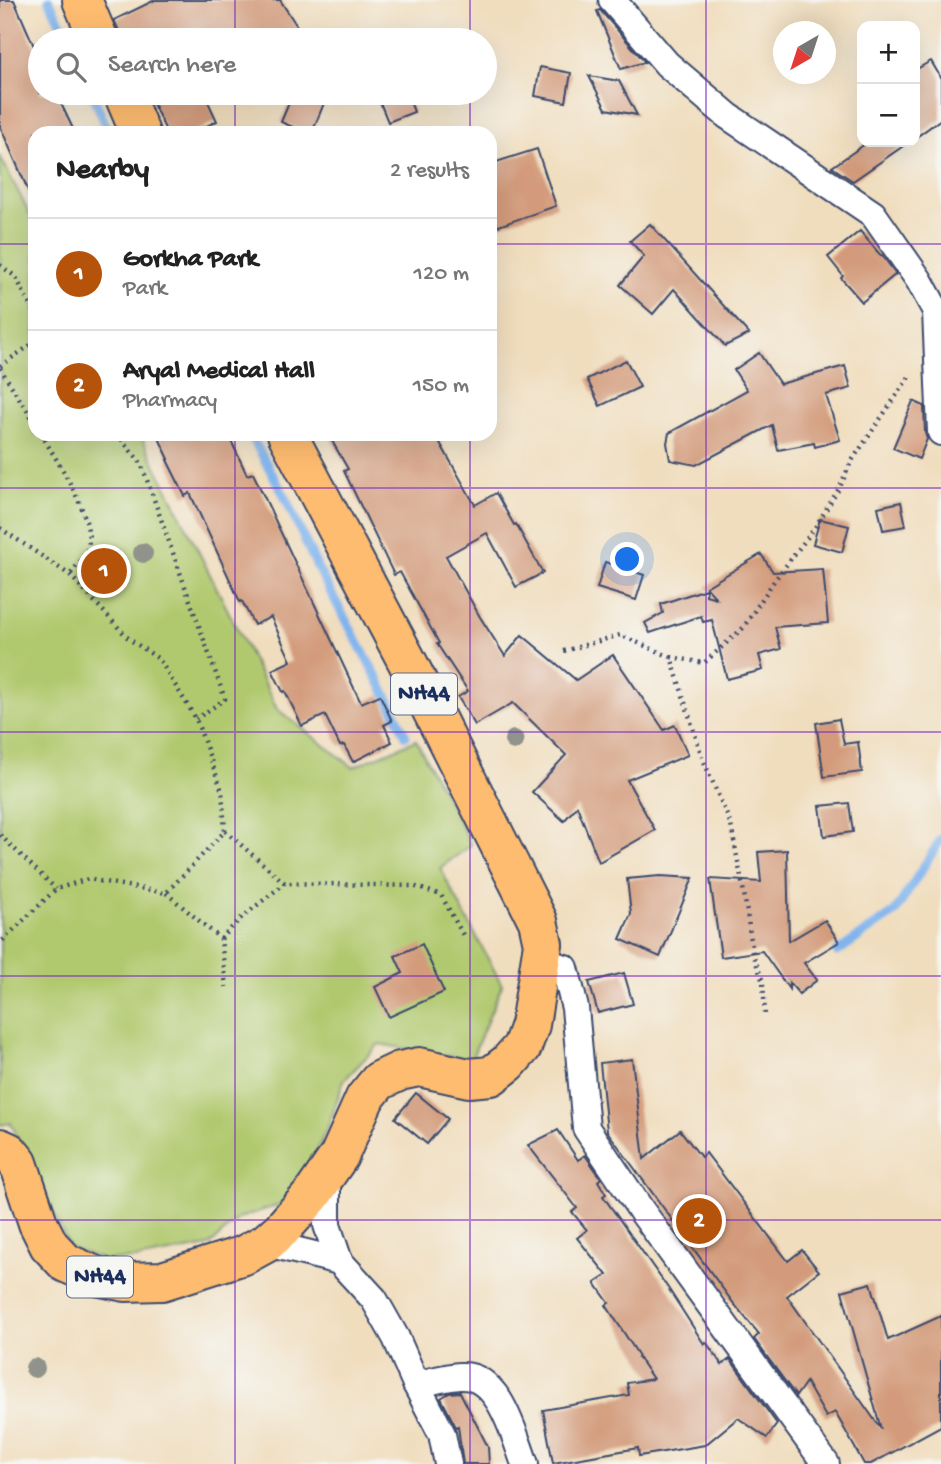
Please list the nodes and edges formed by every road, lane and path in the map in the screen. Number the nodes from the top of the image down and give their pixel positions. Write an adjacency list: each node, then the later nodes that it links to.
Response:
1 (82, 0): 3 (main road)
2 (612, 0): 12 (street)
3 (94, 28)
4 (128, 105): 5 (main road)
5 (138, 126)
6 (0, 265): 7 (path)
7 (28, 301)
8 (28, 347): 9 (path)
9 (0, 367): 11 (path)
10 (912, 373): 19 (path)
11 (28, 412)
12 (941, 432)
13 (45, 441): 17 (path)
14 (123, 441): 20 (path)
15 (291, 441): 29 (main road, NH44)
16 (0, 528): 17 (path)
17 (70, 575): 20 (path)
18 (564, 651): 19 (path)
19 (671, 657): 31 (path)
20 (196, 719): 21 (path)
21 (225, 831): 23 (path); 25 (path)
22 (0, 835): 24 (path)
23 (285, 883): 26 (path); 27 (path)
24 (56, 889): 25 (path); 28 (path)
25 (166, 893): 27 (path)
26 (463, 935)
27 (221, 939): 30 (path)
28 (0, 943)
29 (540, 961): 33 (main road, NH44); 39 (street)
30 (226, 987)
31 (765, 1016)
32 (0, 1147): 34 (main road, NH44)
33 (327, 1176): 34 (main road, NH44); 35 (street)
34 (267, 1243): 35 (street)
35 (339, 1261): 36 (street)
36 (416, 1384): 37 (street); 38 (street)
37 (448, 1464)
38 (525, 1464)
39 (826, 1464)

